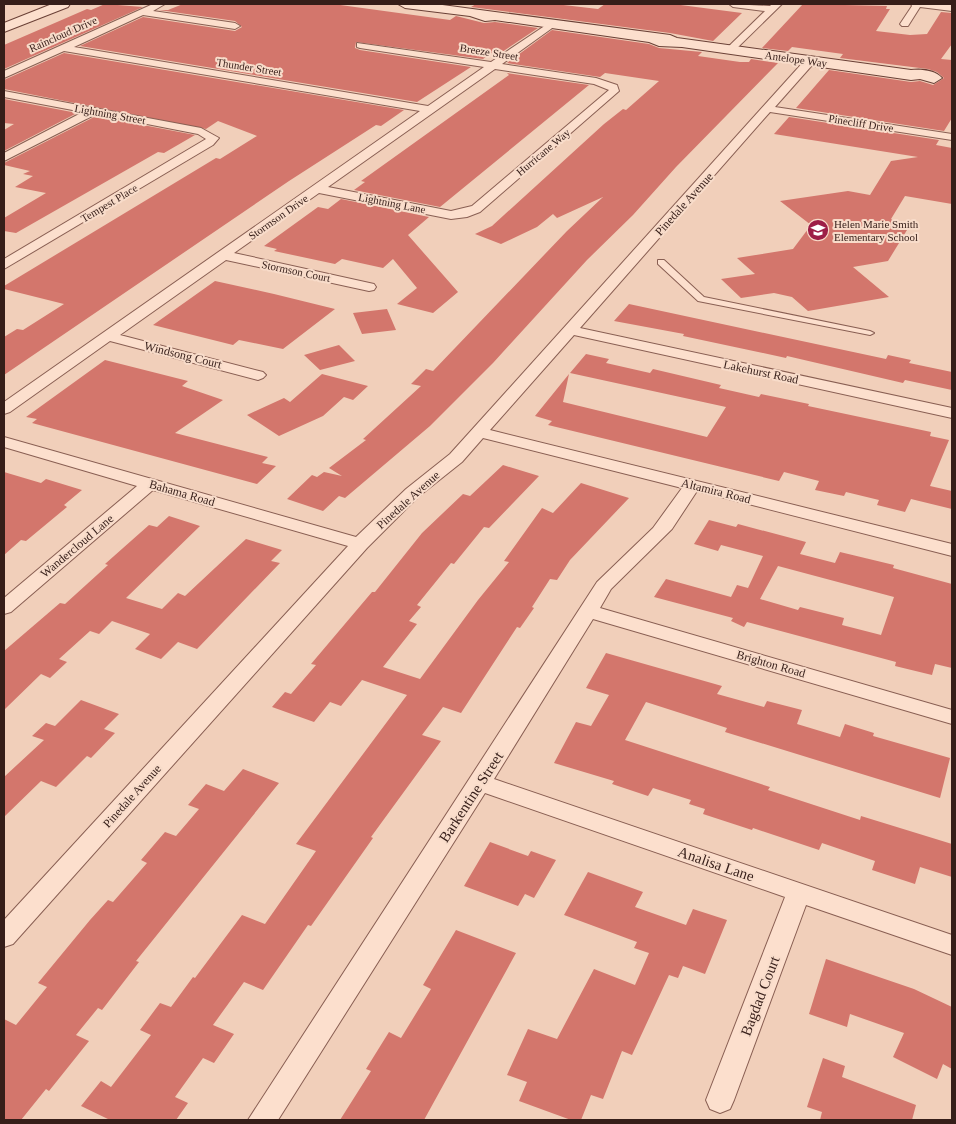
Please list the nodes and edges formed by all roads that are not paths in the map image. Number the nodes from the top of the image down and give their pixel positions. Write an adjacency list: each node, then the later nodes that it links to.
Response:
1 (38, 4): 10 (street)
2 (63, 4): 14 (street)
3 (160, 4): 9 (street, Raincloud Drive)
4 (405, 4): 11 (street, Antelope Way)
5 (733, 4): 7 (street)
6 (917, 4): 8 (street); 12 (street)
7 (774, 6): 17 (street)
8 (952, 8)
9 (142, 12): 13 (street); 16 (street, Raincloud Drive)
10 (4, 18)
11 (552, 24): 17 (street, Antelope Way); 19 (street, Stormson Drive)
12 (905, 24)
13 (235, 26)
14 (4, 28)
15 (360, 45): 19 (street, Breeze Street)
16 (62, 48): 20 (street, Raincloud Drive); 25 (street, Thunder Street)
17 (731, 50): 18 (street, Antelope Way)
18 (810, 61): 21 (street, Antelope Way); 24 (street, Pinedale Avenue)
19 (495, 66): 22 (street, Breeze Street); 25 (street, Stormson Drive)
20 (4, 75)
21 (952, 80)
22 (612, 87): 31 (street, Hurricane Way)
23 (4, 94): 26 (street, Lightning Street)
24 (770, 109): 27 (street, Pinecliff Drive); 36 (street, Pinedale Avenue)
25 (432, 110): 30 (street, Stormson Drive)
26 (94, 111): 28 (street, Lightning Street); 29 (street)
27 (952, 137)
28 (213, 138): 34 (street, Tempest Place)
29 (4, 157)
30 (317, 189): 31 (street, Lightning Lane); 32 (street, Stormson Drive)
31 (467, 213)
32 (223, 255): 35 (street, Stormson Court); 38 (street, Stormson Drive)
33 (661, 262): 37 (lane)
34 (4, 266)
35 (370, 287)
36 (570, 330): 41 (street, Lakehurst Road); 42 (street, Pinedale Avenue)
37 (870, 333)
38 (108, 336): 39 (street, Windsong Court); 40 (street, Stormson Drive)
39 (258, 375)
40 (4, 409)
41 (952, 413)
42 (480, 432): 45 (street, Altamira Road); 46 (street, Pinedale Avenue)
43 (4, 442): 44 (street, Bahama Road)
44 (150, 484): 46 (street, Bahama Road); 48 (street, Wandercloud Lane)
45 (692, 485): 47 (street, Altamira Road); 49 (street, Barkentine Street)
46 (360, 544): 53 (street, Pinedale Avenue)
47 (952, 550)
48 (4, 608)
49 (589, 612): 50 (street, Brighton Road); 51 (street, Barkentine Street)
50 (952, 717)
51 (480, 783): 52 (street, Analisa Lane); 56 (street, Barkentine Street)
52 (799, 892): 54 (street, Analisa Lane); 55 (street, Bagdad Court)
53 (4, 937)
54 (952, 944)
55 (720, 1100)
56 (262, 1120)

